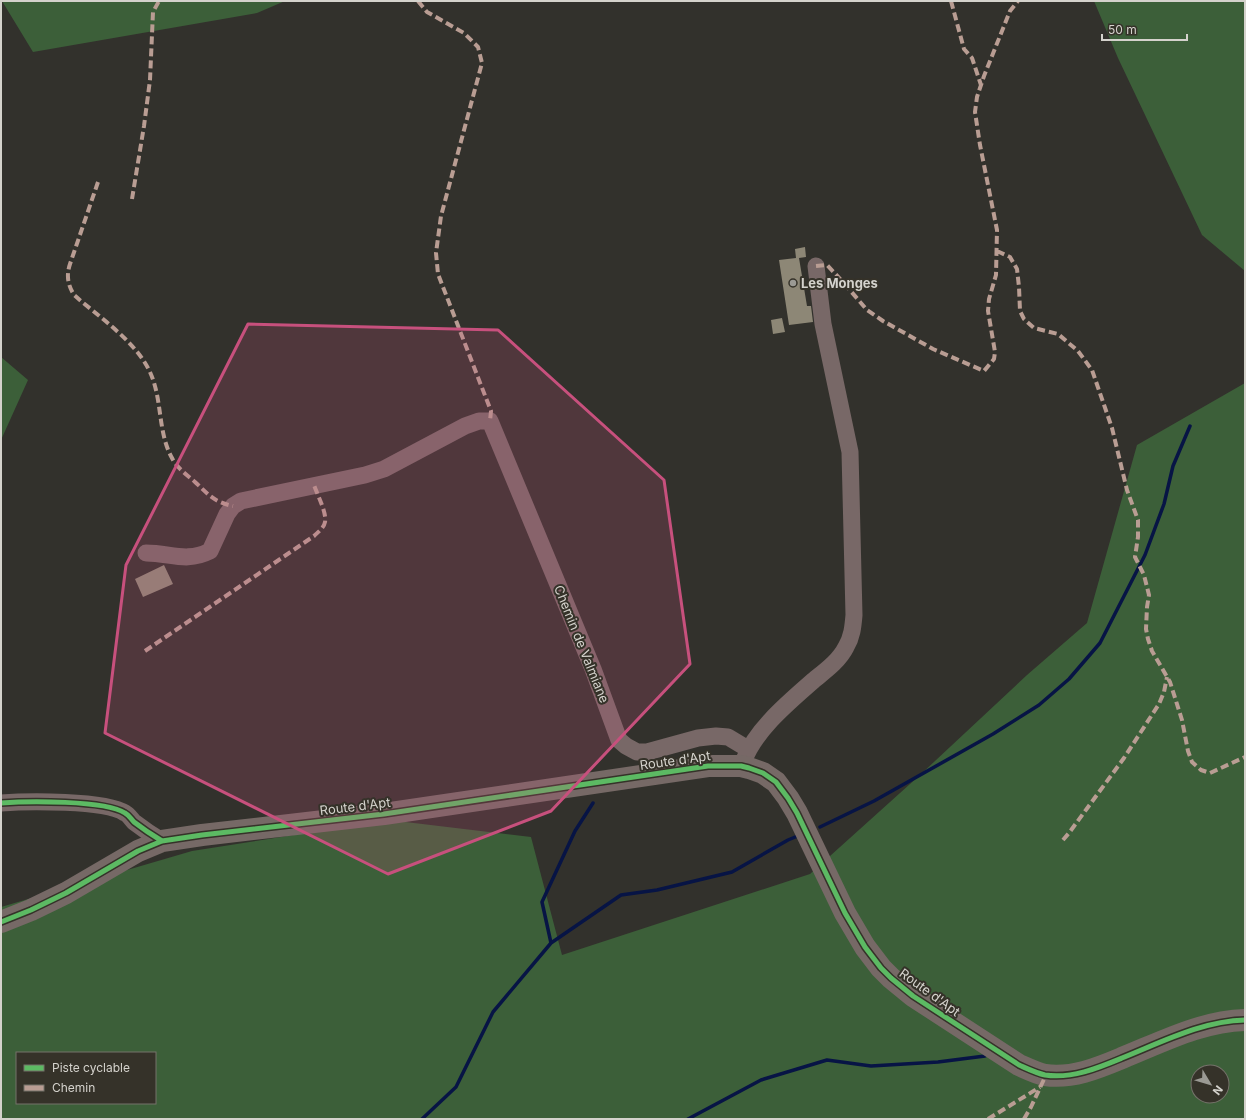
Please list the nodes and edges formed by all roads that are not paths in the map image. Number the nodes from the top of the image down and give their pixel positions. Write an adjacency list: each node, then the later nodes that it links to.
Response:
1 (816, 266): 3 (street)
2 (146, 554): 3 (street, Chemin de Valmiane)
3 (744, 758): 6 (main road, Route d'Apt); 9 (main road, Route d'Apt)
4 (1, 803): 5 (street)
5 (133, 821): 6 (street); 7 (street)
6 (162, 841): 7 (main road, Route d'Apt)
7 (138, 851): 8 (main road, Route d'Apt)
8 (1, 922)
9 (1245, 1020)

